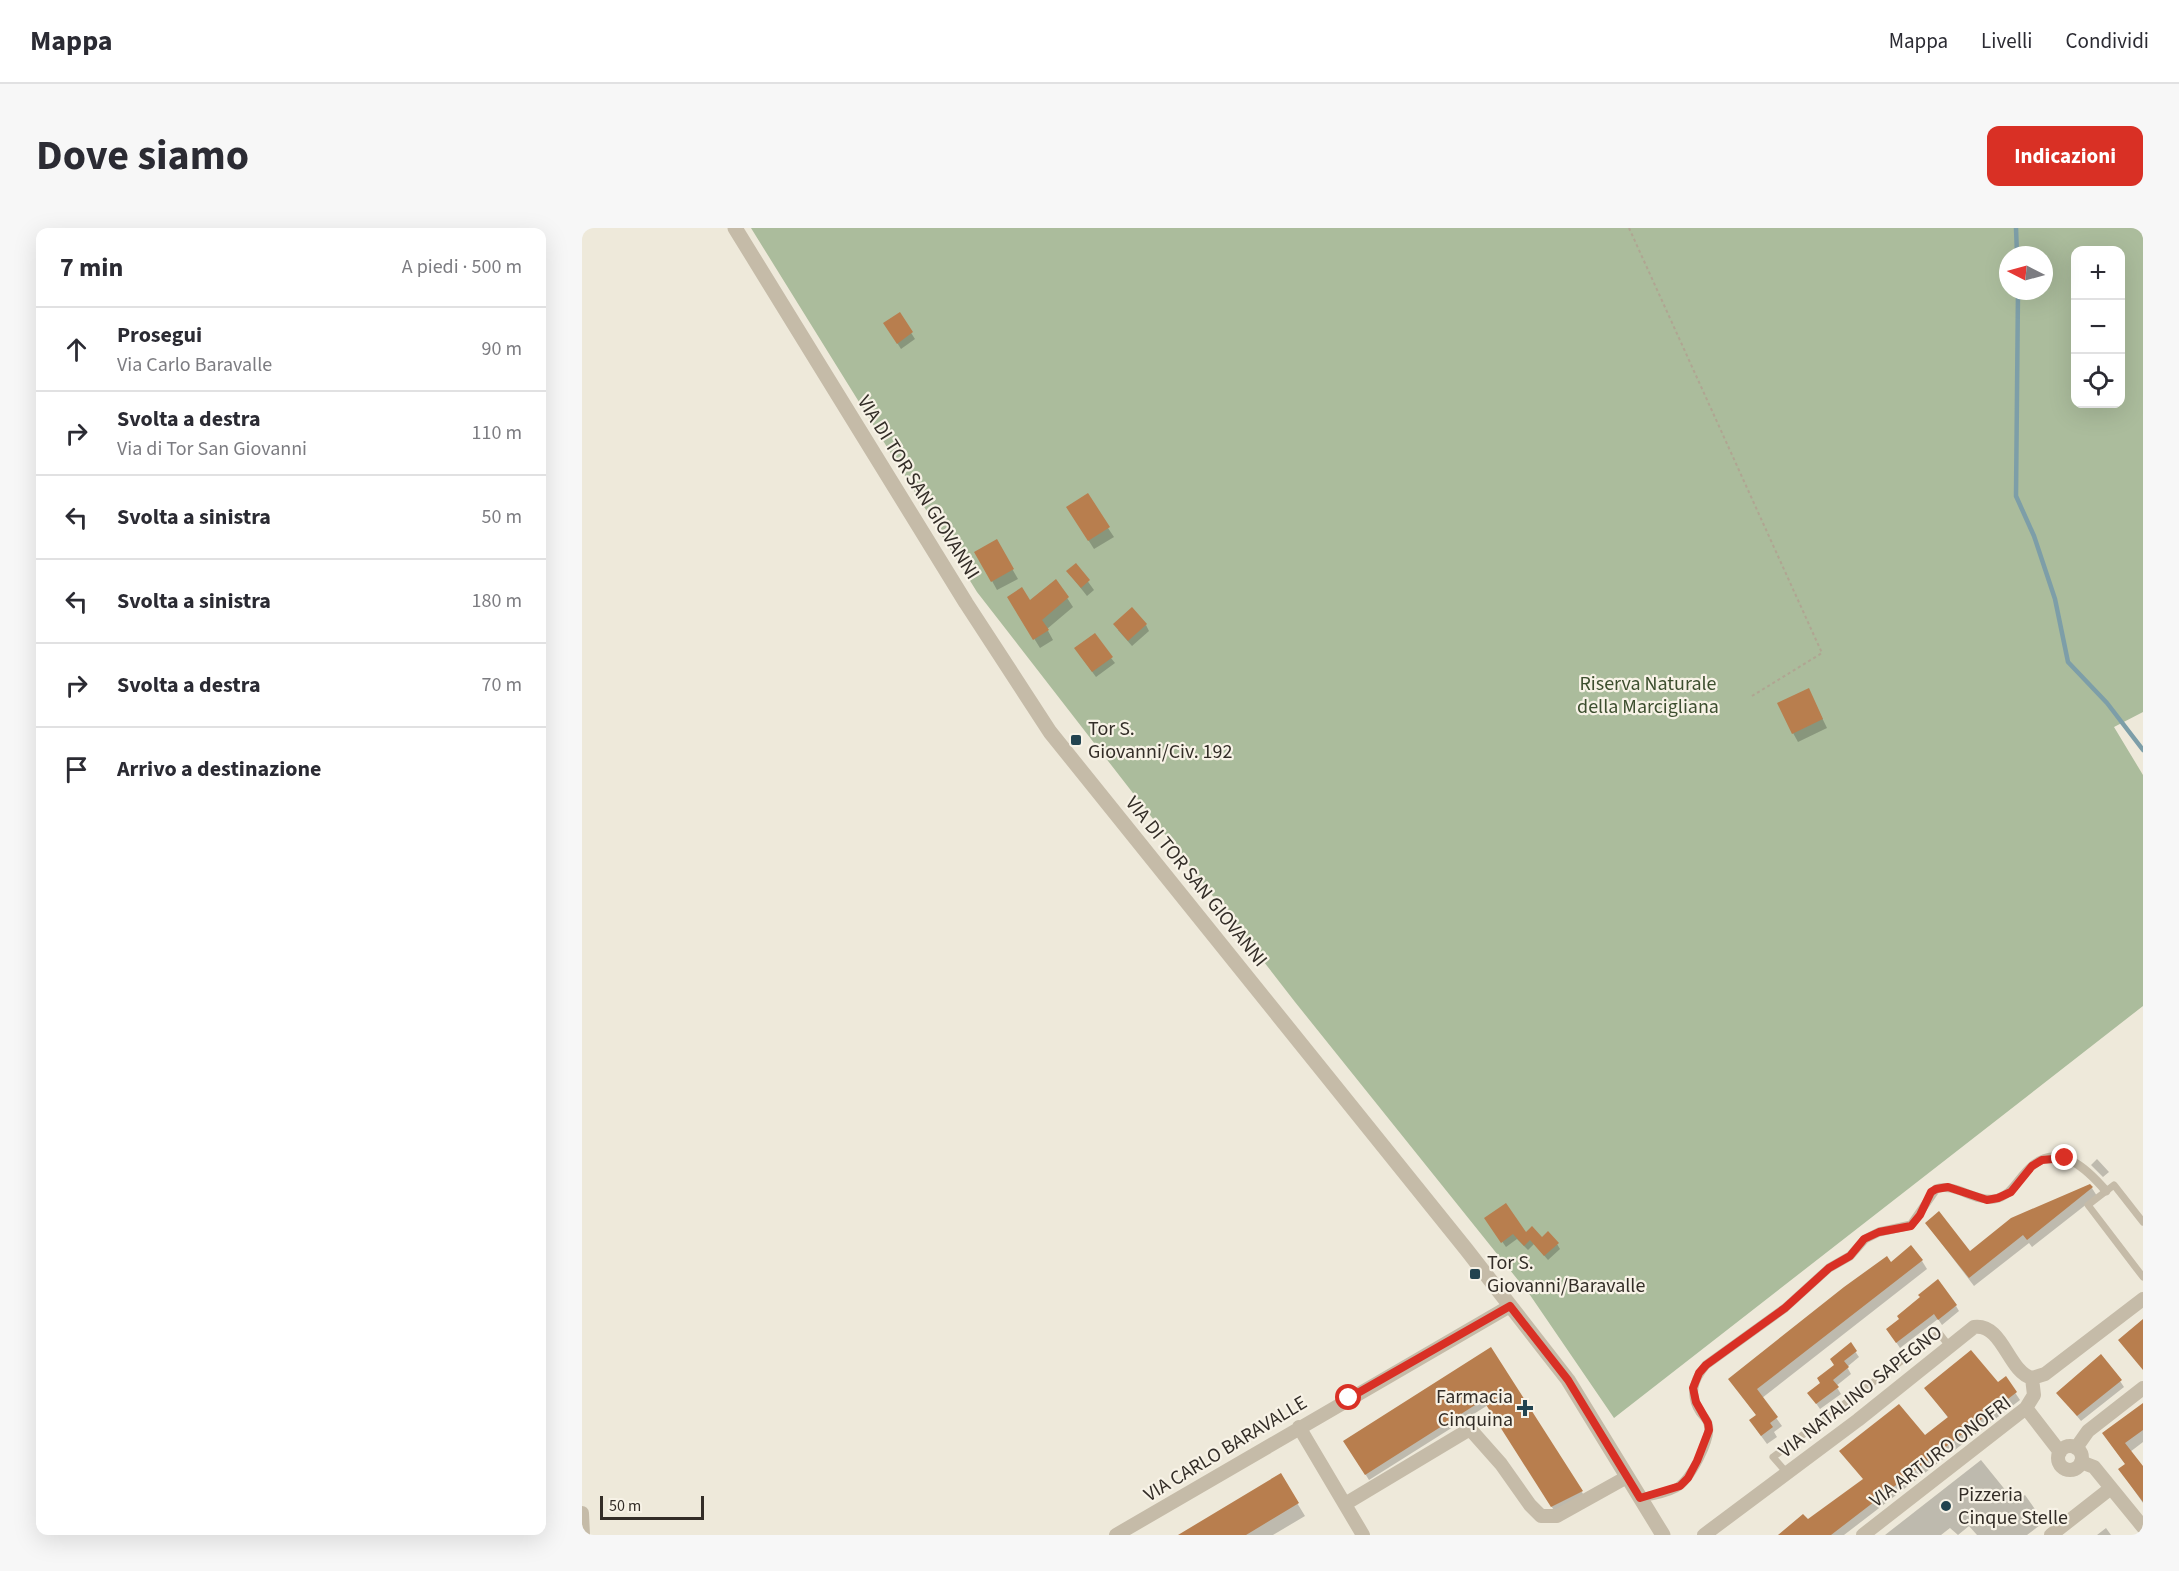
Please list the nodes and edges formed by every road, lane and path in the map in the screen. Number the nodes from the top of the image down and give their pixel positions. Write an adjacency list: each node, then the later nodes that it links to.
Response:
1 (735, 228): 8 (street, VIA DI TOR SAN GIOVANNI)
2 (1629, 228): 3 (path)
3 (1752, 696)
4 (2106, 1191): 5 (lane); 6 (lane); 20 (street)
5 (2143, 1222)
6 (2143, 1277)
7 (2143, 1299): 10 (street)
8 (1510, 1306): 13 (street, VIA CARLO BARAVALLE); 18 (street, VIA DI TOR SAN GIOVANNI)
9 (1949, 1346): 10 (street, VIA NATALINO SAPEGNO); 17 (street, VIA NATALINO SAPEGNO); 17 (lane)
10 (2032, 1378): 12 (street)
11 (2143, 1388): 14 (street)
12 (2026, 1408): 15 (street, VIA ARTURO ONOFRI); 29 (street, VIA ARTURO ONOFRI)
13 (1299, 1427): 21 (street); 25 (street, VIA CARLO BARAVALLE)
14 (2076, 1448): 15 (street); 16 (street)
15 (2060, 1452): 16 (street, VIA ARTURO ONOFRI)
16 (2082, 1462): 19 (street)
17 (1788, 1473): 28 (street, VIA NATALINO SAPEGNO)
18 (1627, 1477): 20 (street, VIA DI TOR SAN GIOVANNI); 21 (street)
19 (2110, 1488): 23 (street); 30 (street)
20 (1640, 1498): 27 (street, VIA DI TOR SAN GIOVANNI)
21 (1345, 1504): 26 (street)
22 (582, 1513): 24 (street)
23 (2143, 1527)
24 (583, 1535)
25 (1116, 1535)
26 (1363, 1535)
27 (1663, 1535)
28 (1704, 1535)
29 (1863, 1535)
30 (2051, 1535)

